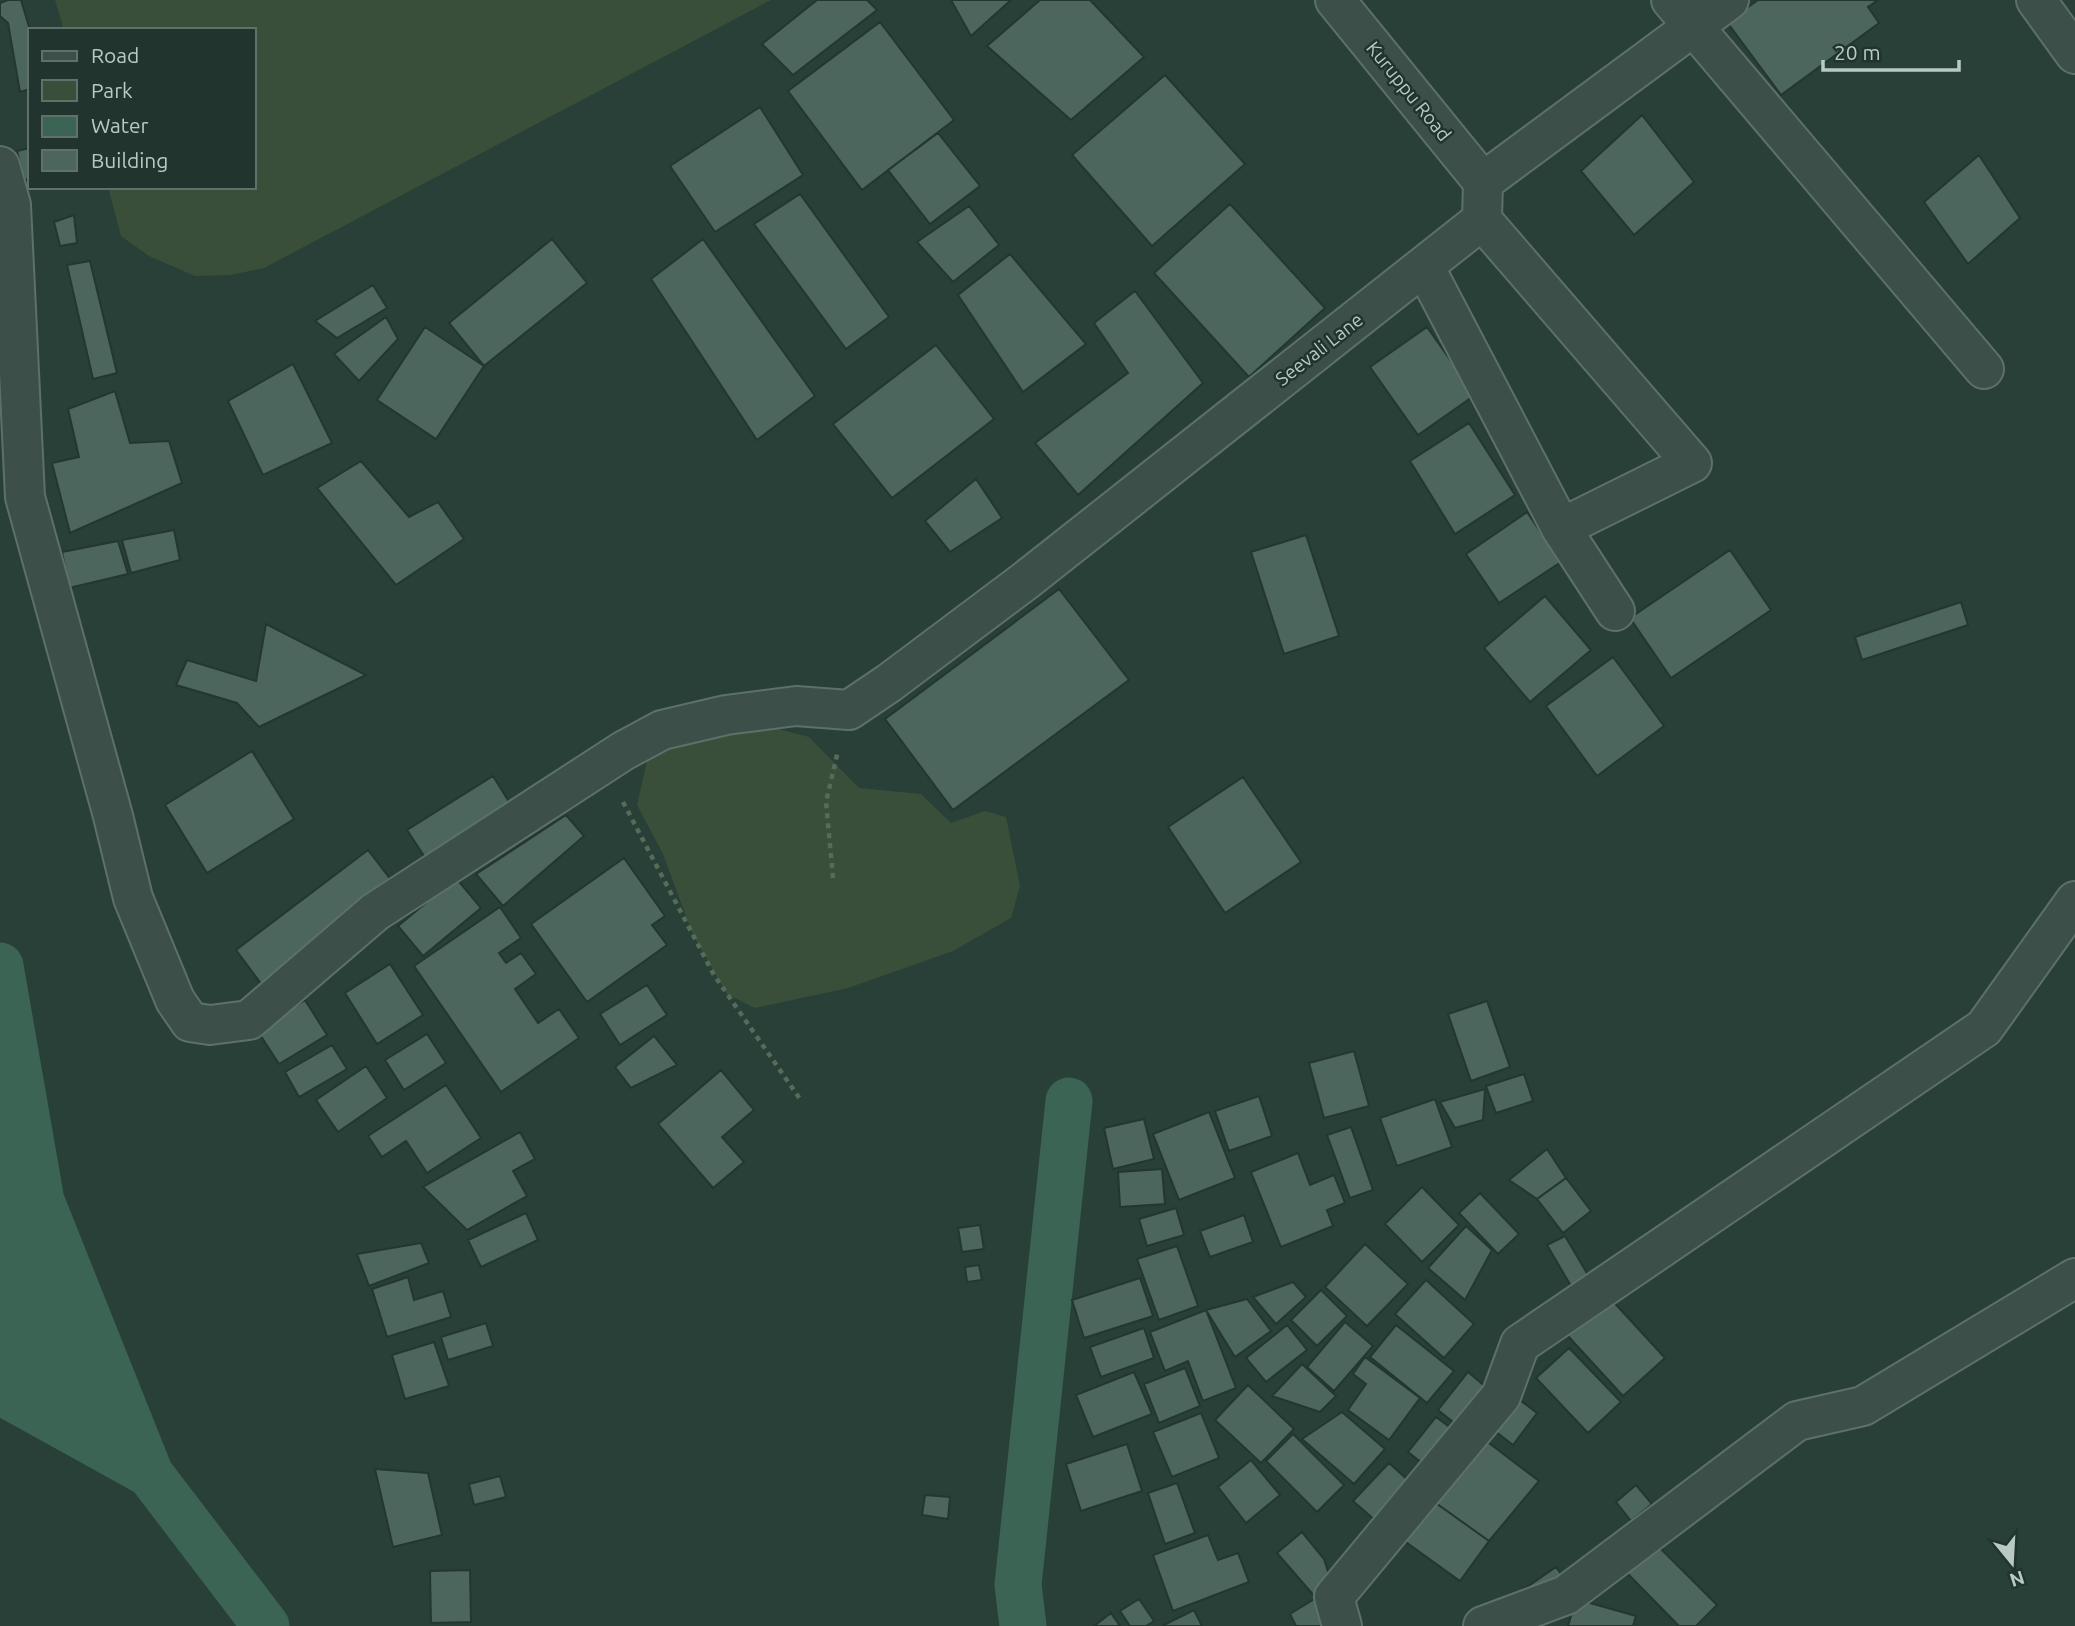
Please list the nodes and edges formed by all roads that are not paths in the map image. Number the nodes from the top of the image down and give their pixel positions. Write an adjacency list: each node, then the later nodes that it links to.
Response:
1 (1335, 0): 7 (street, Kuruppu Road)
2 (1729, 0): 4 (street)
3 (2036, 0): 5 (street)
4 (1682, 14): 7 (street); 10 (street)
5 (2075, 54)
6 (0, 166): 9 (street, Seevali Lane)
7 (1483, 182): 8 (street)
8 (1482, 220): 9 (street, Seevali Lane); 11 (street)
9 (1424, 266): 11 (street)
10 (1984, 369)
11 (1561, 528): 12 (street)
12 (1615, 611)
13 (2075, 901): 15 (street)
14 (2075, 1278): 16 (street)
15 (1342, 1626)
16 (1483, 1626)

